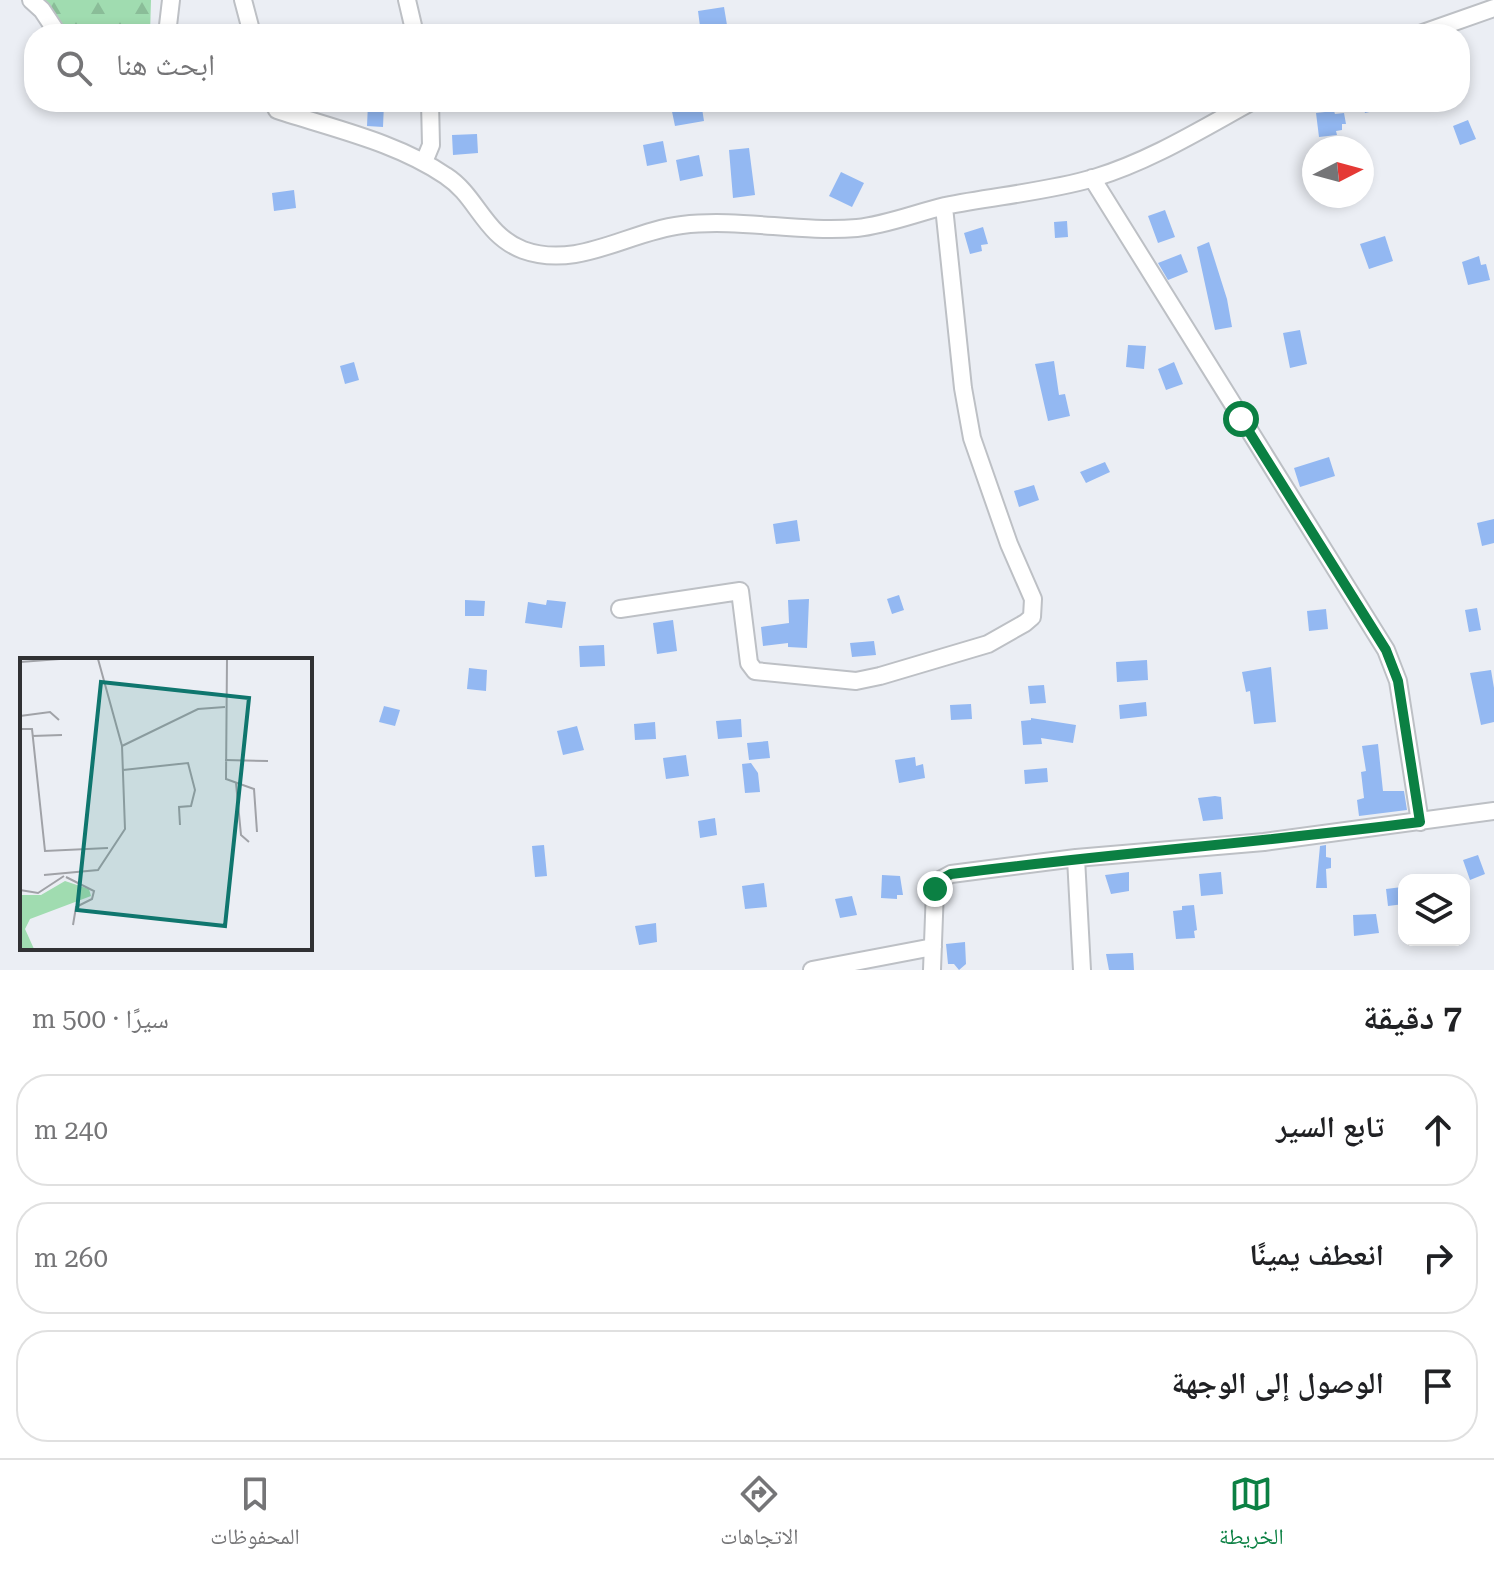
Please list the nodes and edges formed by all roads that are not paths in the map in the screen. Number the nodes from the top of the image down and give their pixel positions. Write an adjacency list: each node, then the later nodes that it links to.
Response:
1 (31, 0): 6 (street)
2 (171, 0): 7 (street)
3 (243, 0): 8 (street)
4 (407, 0): 9 (street)
5 (1494, 8): 10 (street)
6 (51, 24)
7 (168, 24)
8 (249, 24)
9 (413, 24)
10 (1448, 24)
11 (283, 112): 14 (street)
12 (430, 112): 14 (street)
13 (1233, 112): 15 (street)
14 (424, 162): 16 (street)
15 (1092, 178): 16 (street); 19 (street)
16 (944, 207): 17 (street)
17 (620, 609)
18 (1494, 811): 19 (street)
19 (1420, 822): 20 (street)
20 (1076, 858): 21 (street); 24 (street)
21 (933, 947): 22 (street); 23 (street)
22 (812, 970)
23 (932, 970)
24 (1082, 970)

